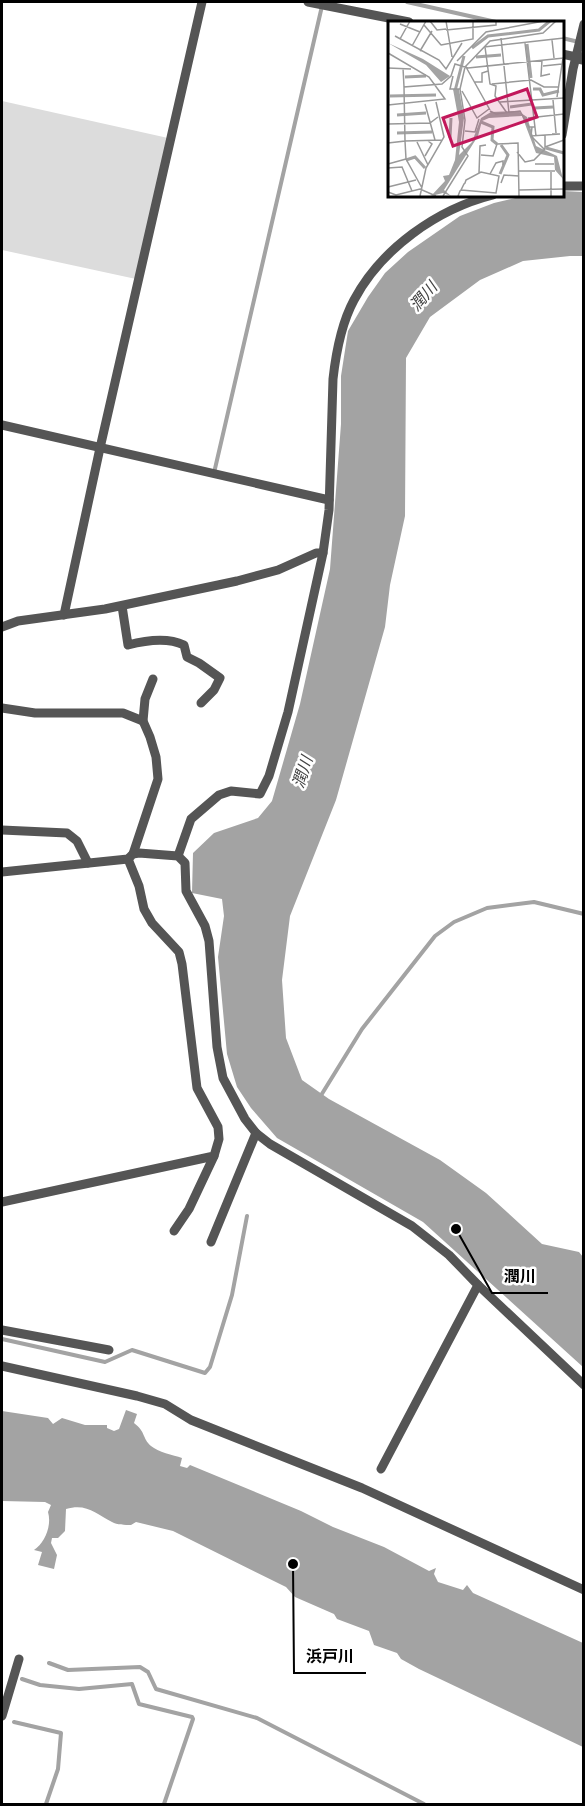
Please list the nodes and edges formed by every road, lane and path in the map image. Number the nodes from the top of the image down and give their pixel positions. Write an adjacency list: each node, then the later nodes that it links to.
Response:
1 (202, 2): 12 (street)
2 (308, 2): 3 (street)
3 (404, 21)
4 (584, 24): 6 (street)
5 (564, 54): 6 (street)
6 (580, 58): 7 (street)
7 (564, 126)
8 (564, 186): 9 (street)
9 (584, 186)
10 (490, 196): 13 (street)
11 (2, 425): 12 (street)
12 (100, 448): 13 (street); 16 (street)
13 (329, 500): 14 (street)
14 (323, 553): 15 (street); 24 (street)
15 (122, 606): 16 (street); 19 (street)
16 (64, 615): 17 (street)
17 (2, 627)
18 (153, 679): 21 (street)
19 (201, 703)
20 (2, 708): 21 (street)
21 (143, 721): 23 (street)
22 (2, 830): 25 (street)
23 (133, 855): 24 (street); 25 (street); 28 (street)
24 (175, 856): 27 (street)
25 (88, 863): 26 (street)
26 (2, 872)
27 (256, 1133): 31 (street); 32 (street)
28 (214, 1156): 29 (street); 30 (street)
29 (2, 1202)
30 (174, 1231)
31 (211, 1242)
32 (478, 1286): 36 (street); 37 (street)
33 (2, 1330): 34 (street)
34 (109, 1350)
35 (2, 1366): 38 (street)
36 (584, 1385)
37 (381, 1469)
38 (584, 1590)
39 (20, 1659): 40 (street)
40 (2, 1716)

